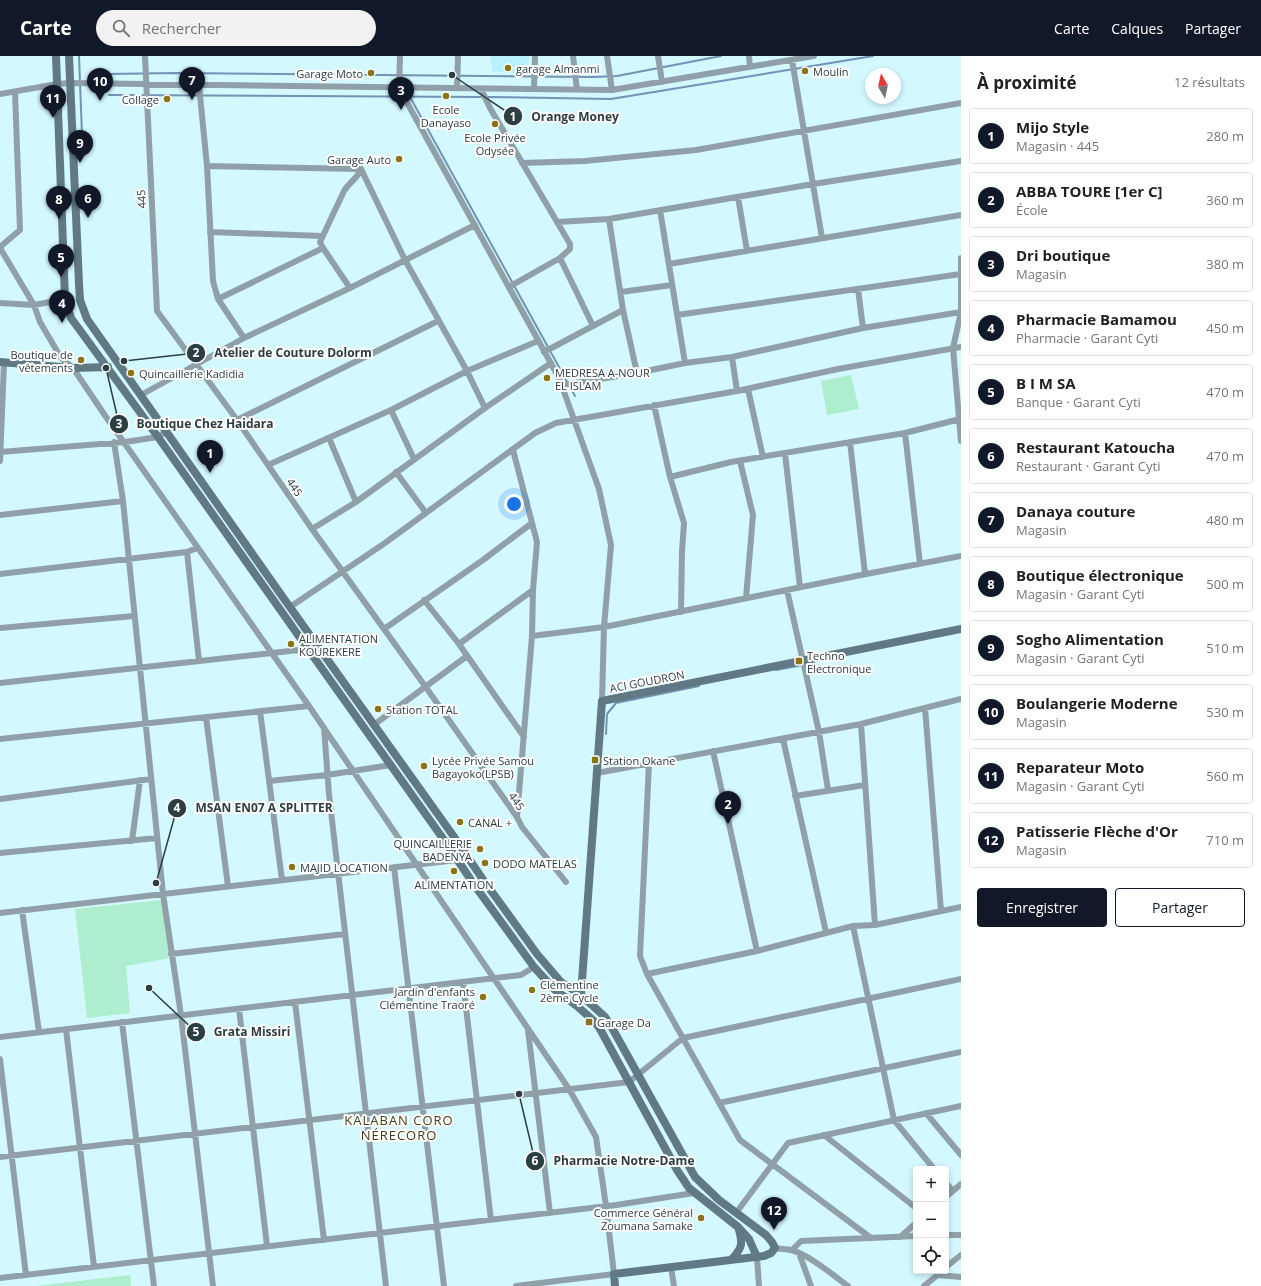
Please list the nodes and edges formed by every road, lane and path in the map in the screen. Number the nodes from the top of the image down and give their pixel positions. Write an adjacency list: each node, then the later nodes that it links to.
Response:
1 (56, 56): 17 (main road)
2 (69, 56): 16 (main road)
3 (145, 56): 18 (street, 445)
4 (400, 56): 20 (street)
5 (458, 56): 21 (street)
6 (535, 56): 23 (street)
7 (573, 56): 24 (street)
8 (607, 56): 25 (street)
9 (658, 56): 15 (street)
10 (748, 56): 14 (street)
11 (814, 56): 12 (street)
12 (800, 57): 13 (street)
13 (792, 60): 14 (street); 29 (street)
14 (750, 67): 15 (street)
15 (662, 82): 25 (street)
16 (70, 83): 17 (street); 18 (street); 84 (main road)
17 (57, 84): 26 (street); 58 (main road)
18 (146, 84): 19 (street); 76 (street, 445)
19 (199, 85): 20 (street); 32 (street)
20 (399, 88): 21 (street); 40 (street)
21 (457, 88): 22 (street)
22 (482, 89): 23 (street); 31 (street)
23 (534, 89): 24 (street)
24 (577, 90): 25 (street)
25 (612, 90)
26 (15, 92): 27 (street); 44 (street)
27 (0, 94)
28 (961, 103): 29 (street)
29 (804, 132): 31 (street); 34 (street)
30 (961, 161): 34 (street)
31 (522, 163): 39 (street)
32 (207, 166): 33 (street); 41 (street)
33 (360, 169): 42 (street); 49 (street)
34 (813, 184): 35 (street); 43 (street)
35 (738, 197): 36 (street); 46 (street)
36 (660, 210): 38 (street); 50 (street)
37 (961, 214): 43 (street)
38 (609, 219): 39 (street); 56 (street)
39 (557, 222): 47 (street)
40 (476, 225): 49 (street); 53 (street)
41 (210, 232): 42 (street); 57 (street)
42 (322, 236): 45 (street)
43 (822, 238): 46 (street)
44 (0, 247): 60 (street)
45 (323, 248): 54 (street); 57 (street)
46 (747, 250): 50 (street)
47 (560, 258): 53 (street); 65 (street)
48 (961, 258): 51 (street)
49 (405, 260): 54 (street); 64 (street)
50 (669, 264): 52 (street)
51 (960, 274): 55 (street); 62 (street)
52 (672, 285): 56 (street); 63 (street)
53 (509, 287): 68 (street)
54 (350, 288): 67 (street)
55 (858, 289): 63 (street); 66 (street)
56 (621, 292): 61 (street)
57 (218, 298): 67 (street)
58 (65, 300): 60 (street); 77 (main road)
59 (0, 302): 60 (street)
60 (34, 305): 78 (street)
61 (623, 310): 65 (street); 80 (street)
62 (961, 312): 66 (street); 70 (street)
63 (677, 316): 75 (street)
64 (438, 321): 79 (street); 89 (street)
65 (593, 326): 71 (street)
66 (863, 328): 72 (street)
67 (244, 338): 76 (street)
68 (538, 341): 71 (street); 79 (street)
69 (961, 347): 70 (street)
70 (953, 348): 82 (street); 88 (street)
71 (544, 352): 74 (street)
72 (732, 357): 75 (street); 83 (street)
73 (2, 362): 78 (main road); 100 (street)
74 (551, 363): 81 (street); 86 (street)
75 (685, 363): 80 (street)
76 (196, 364): 84 (street); 89 (street, 445)
77 (108, 367): 78 (main road); 93 (main road)
78 (74, 368): 97 (street)
79 (467, 372): 86 (street); 87 (street)
80 (637, 373): 81 (street)
81 (562, 385): 90 (street)
82 (748, 389): 83 (street); 102 (street)
83 (737, 391): 85 (street)
84 (141, 395): 91 (main road)
85 (654, 405): 90 (street); 108 (street)
86 (485, 408): 103 (street)
87 (391, 410): 94 (street); 103 (street)
88 (960, 419): 92 (street); 95 (street)
89 (237, 420): 106 (street, 445)
90 (575, 420): 99 (street); 131 (street)
91 (167, 431): 93 (street); 128 (main road)
92 (905, 433): 98 (street); 119 (street)
93 (158, 437): 97 (street); 137 (main road)
94 (330, 438): 106 (street); 110 (street)
95 (961, 441)
96 (114, 442): 97 (street); 100 (street); 109 (street)
97 (125, 442): 115 (street)
98 (850, 442): 101 (street); 122 (street)
99 (512, 450): 111 (street); 113 (street)
100 (0, 452): 104 (street)
101 (785, 453): 102 (street); 123 (street)
102 (763, 457): 105 (street)
103 (414, 459): 107 (street)
104 (0, 461)
105 (740, 461): 108 (street); 126 (street)
106 (268, 465): 114 (street, 445)
107 (396, 472): 110 (street); 111 (street)
108 (670, 476): 129 (street)
109 (123, 501): 112 (street); 118 (street)
110 (356, 502): 114 (street)
111 (426, 514): 120 (street)
112 (0, 515)
113 (532, 523): 124 (street); 127 (street)
114 (312, 529): 120 (street, 445)
115 (197, 548): 116 (street); 138 (street)
116 (187, 552): 118 (street); 140 (street)
117 (961, 556): 119 (street)
118 (128, 560): 121 (street); 130 (street)
119 (920, 564): 122 (street)
120 (342, 572): 128 (street); 133 (street, 445)
121 (0, 574)
122 (865, 574): 123 (street)
123 (800, 587): 125 (street)
124 (533, 590): 135 (street); 136 (street)
125 (787, 590): 126 (street); 141 (street)
126 (746, 598): 129 (street)
127 (424, 600): 133 (street); 136 (street)
128 (290, 607): 152 (main road)
129 (681, 612): 131 (street)
130 (134, 616): 132 (street); 142 (street)
131 (604, 627): 135 (street); 146 (street)
132 (0, 628)
133 (384, 629): 144 (street, 445)
134 (961, 629): 141 (main road, ACI GOUDRON)
135 (532, 636): 156 (street)
136 (459, 644): 139 (street)
137 (308, 649): 138 (street); 161 (main road)
138 (273, 653): 140 (street); 147 (street)
139 (466, 656): 144 (street); 156 (street)
140 (199, 661): 142 (street)
141 (802, 662): 146 (main road, ACI GOUDRON); 155 (street)
142 (140, 668): 143 (street); 151 (street)
143 (0, 683)
144 (425, 686): 152 (street); 172 (street, 445)
145 (961, 699): 148 (street)
146 (602, 701): 163 (main road, ACI GOUDRON)
147 (309, 706): 149 (street); 154 (street)
148 (925, 708): 153 (street); 186 (street)
149 (260, 711): 150 (street); 167 (street)
150 (206, 717): 151 (street); 182 (street)
151 (145, 723): 157 (street); 165 (street)
152 (375, 724): 201 (main road)
153 (861, 724): 155 (street); 168 (street)
154 (324, 727): 162 (street); 164 (street)
155 (818, 732): 158 (street); 169 (street)
156 (524, 737): 172 (street)
157 (0, 739)
158 (783, 739): 159 (street); 170 (street)
159 (713, 751): 160 (street); 192 (street)
160 (649, 763): 163 (street); 195 (street)
161 (391, 765): 162 (street); 176 (main road)
162 (353, 771): 164 (street); 177 (street)
163 (597, 773): 201 (main road, ACI GOUDRON)
164 (327, 775): 167 (street); 179 (street)
165 (151, 779): 166 (street); 173 (street)
166 (140, 780): 171 (street); 174 (street)
167 (269, 781): 180 (street)
168 (865, 785): 169 (street); 188 (street)
169 (828, 790): 170 (street)
170 (795, 796): 190 (street)
171 (0, 799)
172 (517, 817): 181 (street, 445)
173 (157, 838): 174 (street); 183 (street)
174 (132, 841): 175 (street)
175 (0, 853)
176 (457, 860): 177 (street); 194 (main road)
177 (417, 864): 178 (street); 196 (street)
178 (394, 867): 179 (street); 199 (street)
179 (338, 873): 180 (street); 191 (street)
180 (282, 880): 182 (street)
181 (566, 882)
182 (228, 886): 183 (street)
183 (163, 894): 185 (street); 193 (street)
184 (961, 907): 186 (street)
185 (22, 910): 187 (street); 210 (street)
186 (941, 911): 188 (street)
187 (0, 913)
188 (875, 925): 189 (street)
189 (853, 926): 190 (street); 202 (street)
190 (826, 932): 192 (street)
191 (345, 934): 193 (street); 200 (street)
192 (757, 951): 195 (street)
193 (171, 954): 206 (street)
194 (534, 967): 196 (street); 204 (main road)
195 (647, 974): 212 (street)
196 (493, 978): 198 (street); 209 (street)
197 (961, 979): 202 (street)
198 (463, 982): 199 (street); 221 (street)
199 (408, 988): 200 (street); 224 (street)
200 (352, 995): 203 (street); 225 (street)
201 (581, 995): 204 (street); 216 (main road)
202 (868, 999): 212 (street); 215 (street)
203 (295, 1002): 205 (street); 227 (street)
204 (577, 1006): 217 (main road)
205 (239, 1008): 206 (street); 229 (street)
206 (181, 1015): 207 (street); 230 (street)
207 (122, 1022): 208 (street); 232 (street)
208 (66, 1029): 210 (street); 233 (street)
209 (528, 1029): 218 (street); 220 (street)
210 (39, 1032): 211 (street)
211 (0, 1037)
212 (683, 1038): 216 (street); 222 (street)
213 (961, 1052): 215 (street)
214 (0, 1059): 219 (street)
215 (883, 1068): 222 (street); 228 (street)
216 (638, 1075): 217 (street); 247 (main road)
217 (629, 1082): 218 (street); 242 (main road)
218 (569, 1090): 220 (street); 244 (street)
219 (2, 1093): 234 (street)
220 (536, 1093): 221 (street); 246 (street)
221 (477, 1100): 224 (street); 248 (street)
222 (719, 1103): 237 (street)
223 (961, 1106): 226 (street)
224 (422, 1107): 225 (street); 249 (street)
225 (366, 1113): 227 (street); 252 (street)
226 (926, 1113): 228 (street); 235 (street)
227 (310, 1120): 229 (street); 258 (street)
228 (894, 1120): 231 (street); 238 (street)
229 (253, 1127): 230 (street); 259 (street)
230 (195, 1133): 232 (street); 262 (street)
231 (824, 1135): 237 (street); 245 (street)
232 (136, 1140): 233 (street); 266 (street)
233 (80, 1147): 234 (street); 269 (street)
234 (11, 1155): 236 (street); 274 (street)
235 (961, 1155)
236 (0, 1156)
237 (772, 1165): 247 (street); 257 (street)
238 (932, 1166)
239 (961, 1184): 241 (street)
240 (949, 1186): 241 (street)
241 (953, 1191): 243 (street)
242 (694, 1193): 244 (street); 251 (main road)
243 (949, 1194)
244 (606, 1206): 246 (street); 271 (street)
245 (913, 1206)
246 (550, 1213): 248 (street)
247 (736, 1213): 260 (main road)
248 (492, 1220): 249 (street)
249 (437, 1226): 252 (street); 281 (street)
250 (913, 1226): 256 (street)
251 (738, 1227): 265 (main road); 267 (main road)
252 (380, 1233): 258 (street); 280 (street)
253 (961, 1234): 254 (street)
254 (949, 1235)
255 (913, 1236): 256 (street)
256 (900, 1237): 257 (street)
257 (871, 1238): 261 (street)
258 (324, 1240): 259 (street)
259 (267, 1246): 262 (street)
260 (775, 1248): 261 (street); 265 (main road)
261 (792, 1250): 263 (street)
262 (210, 1253): 266 (street); 279 (street)
263 (799, 1253): 286 (street); 287 (street)
264 (961, 1255): 268 (street)
265 (757, 1257): 267 (main road); 285 (street)
266 (151, 1260): 269 (street); 278 (street)
267 (732, 1260): 270 (main road)
268 (949, 1265)
269 (94, 1267): 274 (street)
270 (671, 1267): 271 (main road); 284 (street)
271 (614, 1274): 277 (street); 283 (main road)
272 (938, 1274): 288 (street)
273 (946, 1274): 275 (street)
274 (26, 1275): 276 (street)
275 (961, 1276)
276 (0, 1278)
277 (556, 1284): 282 (street)
278 (154, 1286)
279 (214, 1286)
280 (386, 1286)
281 (444, 1286)
282 (516, 1286)
283 (616, 1286)
284 (674, 1286)
285 (759, 1286)
286 (811, 1286)
287 (848, 1286)
288 (924, 1286)

